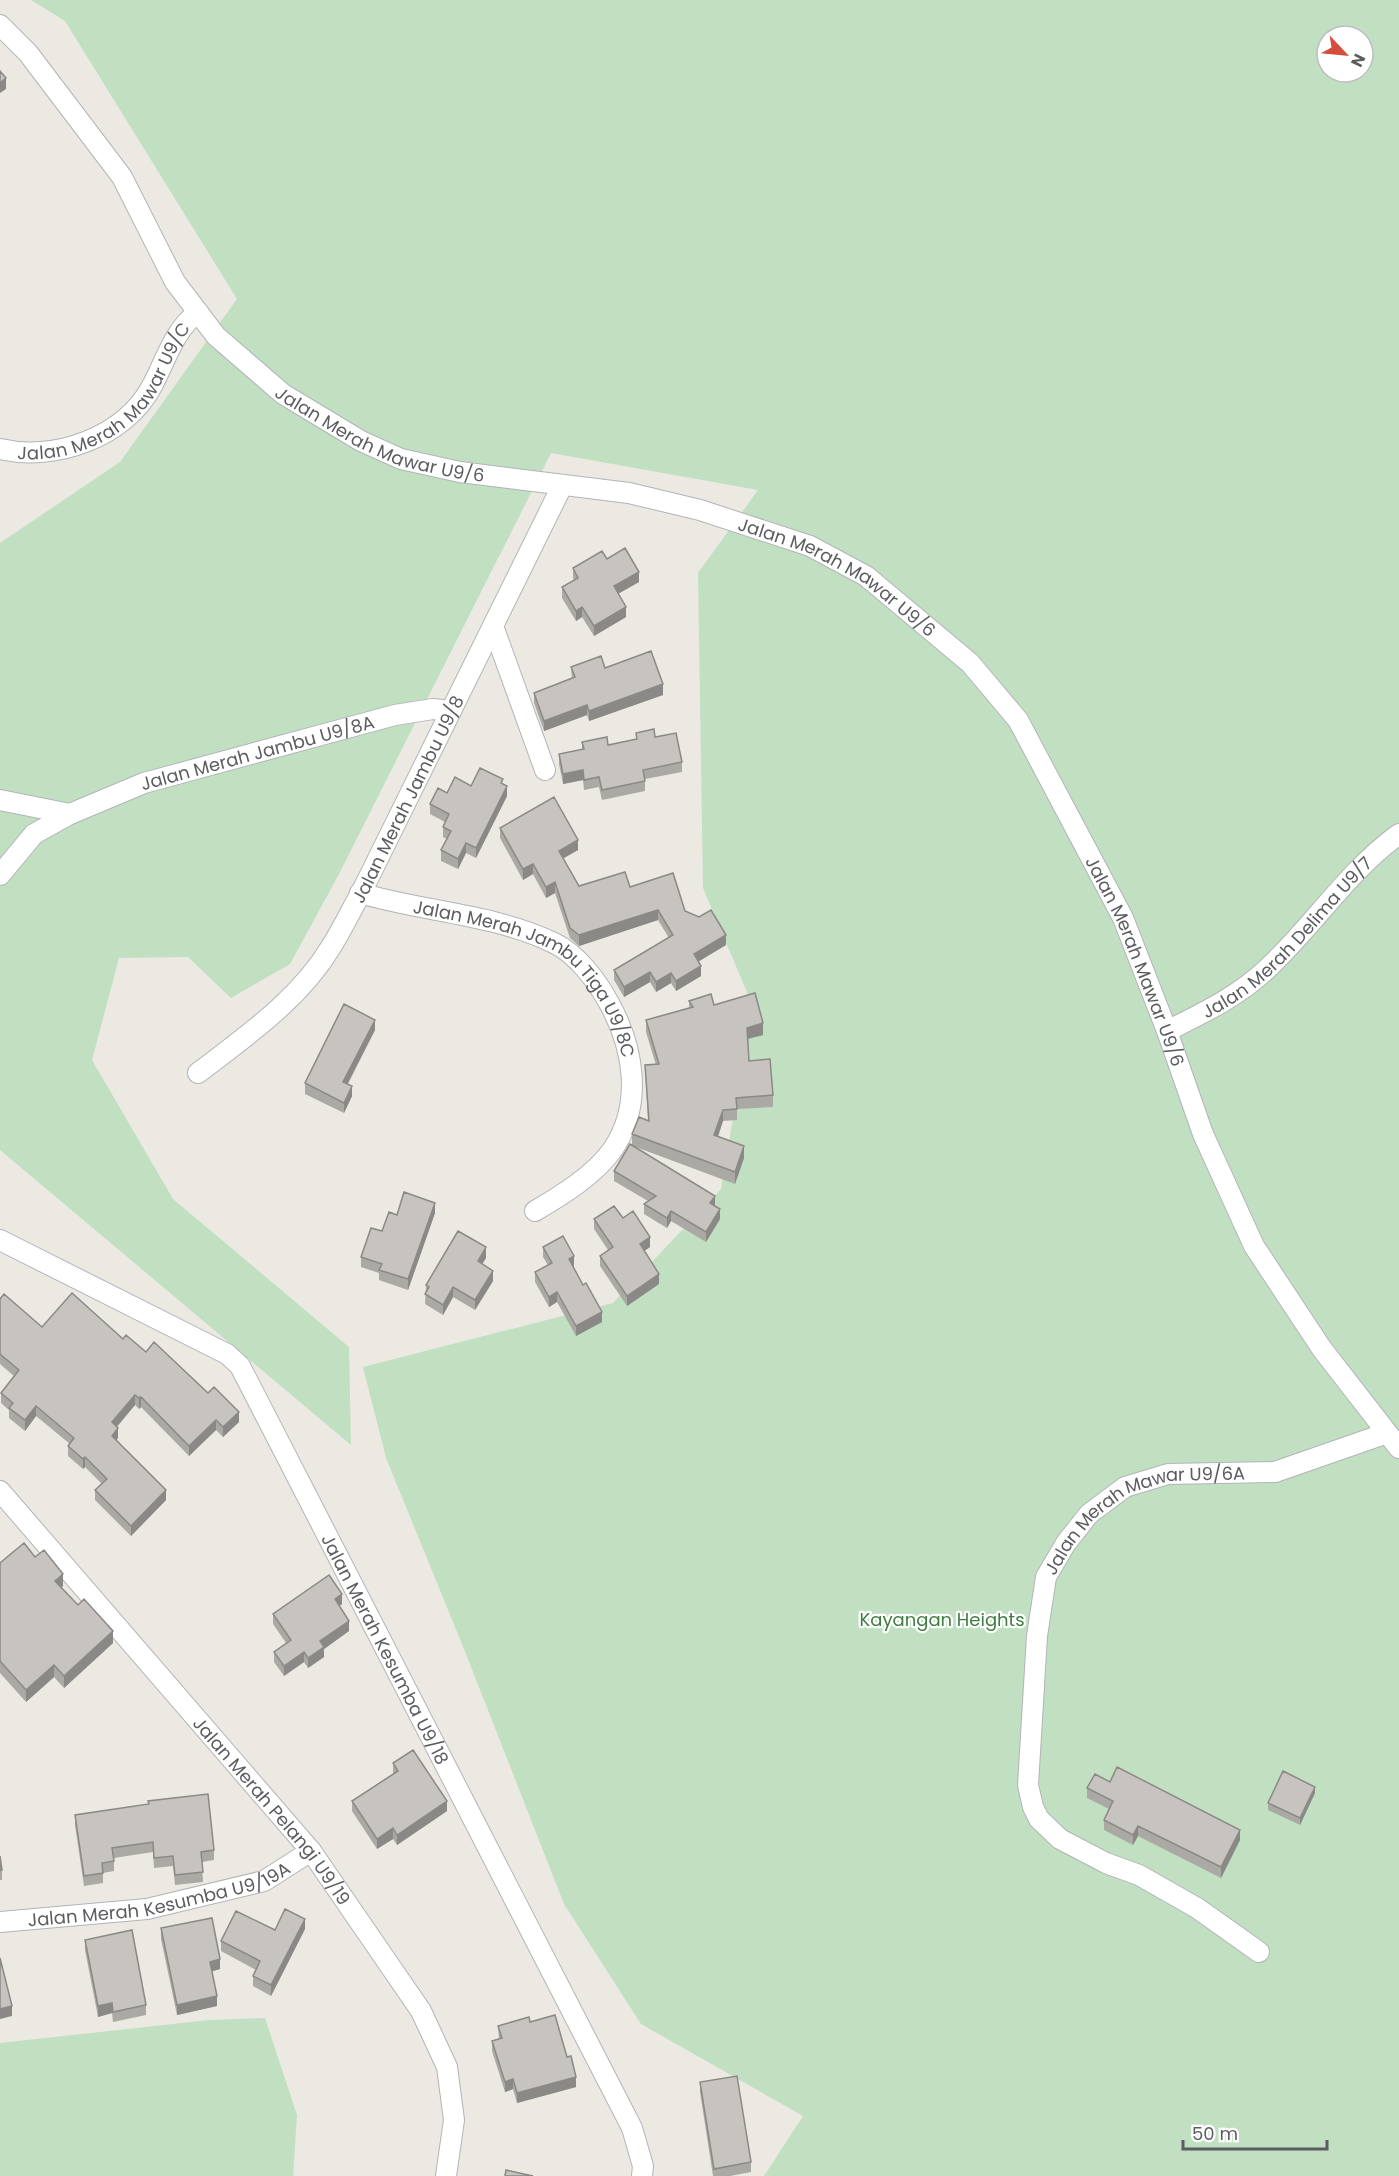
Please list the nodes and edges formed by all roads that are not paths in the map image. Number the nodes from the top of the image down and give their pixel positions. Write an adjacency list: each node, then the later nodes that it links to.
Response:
1 (0, 25): 2 (street, Jalan Merah Mawar U9/6)
2 (198, 312): 3 (street, Jalan Merah Mawar U9/C); 4 (street, Jalan Merah Mawar U9/6)
3 (0, 449)
4 (562, 486): 5 (street, Jalan Merah Jambu U9/8); 13 (street, Jalan Merah Mawar U9/6)
5 (493, 626): 6 (street, Jalan Merah Jambu U9/8); 7 (street)
6 (451, 711): 9 (street, Jalan Merah Jambu U9/8A); 12 (street, Jalan Merah Jambu U9/8)
7 (545, 770)
8 (0, 800): 9 (street)
9 (70, 814): 11 (street, Jalan Merah Jambu U9/8A)
10 (1399, 834): 13 (street, Jalan Merah Delima U9/7)
11 (0, 875)
12 (360, 893): 14 (street, Jalan Merah Jambu U9/8); 15 (street, Jalan Merah Jambu Tiga U9/8C)
13 (1167, 1031): 17 (street, Jalan Merah Mawar U9/6)
14 (198, 1073)
15 (535, 1211)
16 (0, 1240): 23 (street, Jalan Merah Kesumba U9/18)
17 (1393, 1441): 21 (street, Jalan Merah Mawar U9/6A)
18 (0, 1491): 19 (street, Jalan Merah Pelangi U9/19)
19 (311, 1851): 20 (street, Jalan Merah Kesumba U9/19A); 22 (street, Jalan Merah Pelangi U9/19)
20 (0, 1922)
21 (1259, 1952)
22 (446, 2176)
23 (642, 2176)

